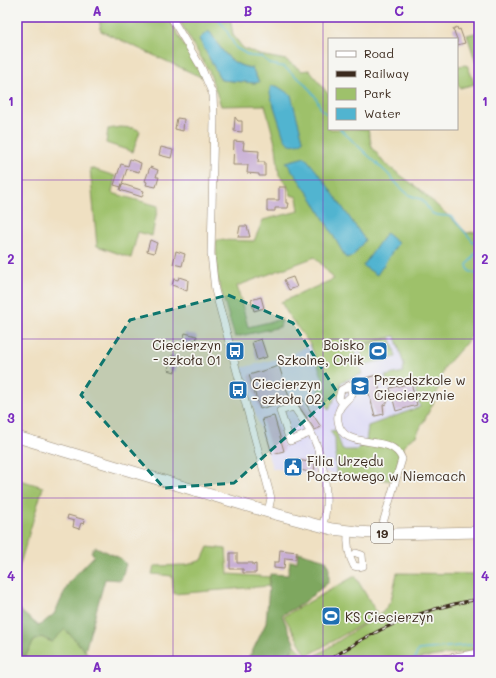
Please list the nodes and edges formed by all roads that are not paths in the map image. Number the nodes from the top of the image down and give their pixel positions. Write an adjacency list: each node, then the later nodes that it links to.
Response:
1 (171, 17): 5 (street)
2 (343, 404): 9 (street)
3 (310, 433): 3 (street); 6 (street)
4 (17, 437): 5 (highway, 19)
5 (268, 512): 6 (highway, 19)
6 (322, 527): 7 (highway, 19)
7 (348, 531): 9 (highway, 19); 10 (street)
8 (479, 532): 9 (highway, 19)
9 (380, 533)
10 (355, 553)
11 (479, 653): 12 (street)
12 (431, 661)

